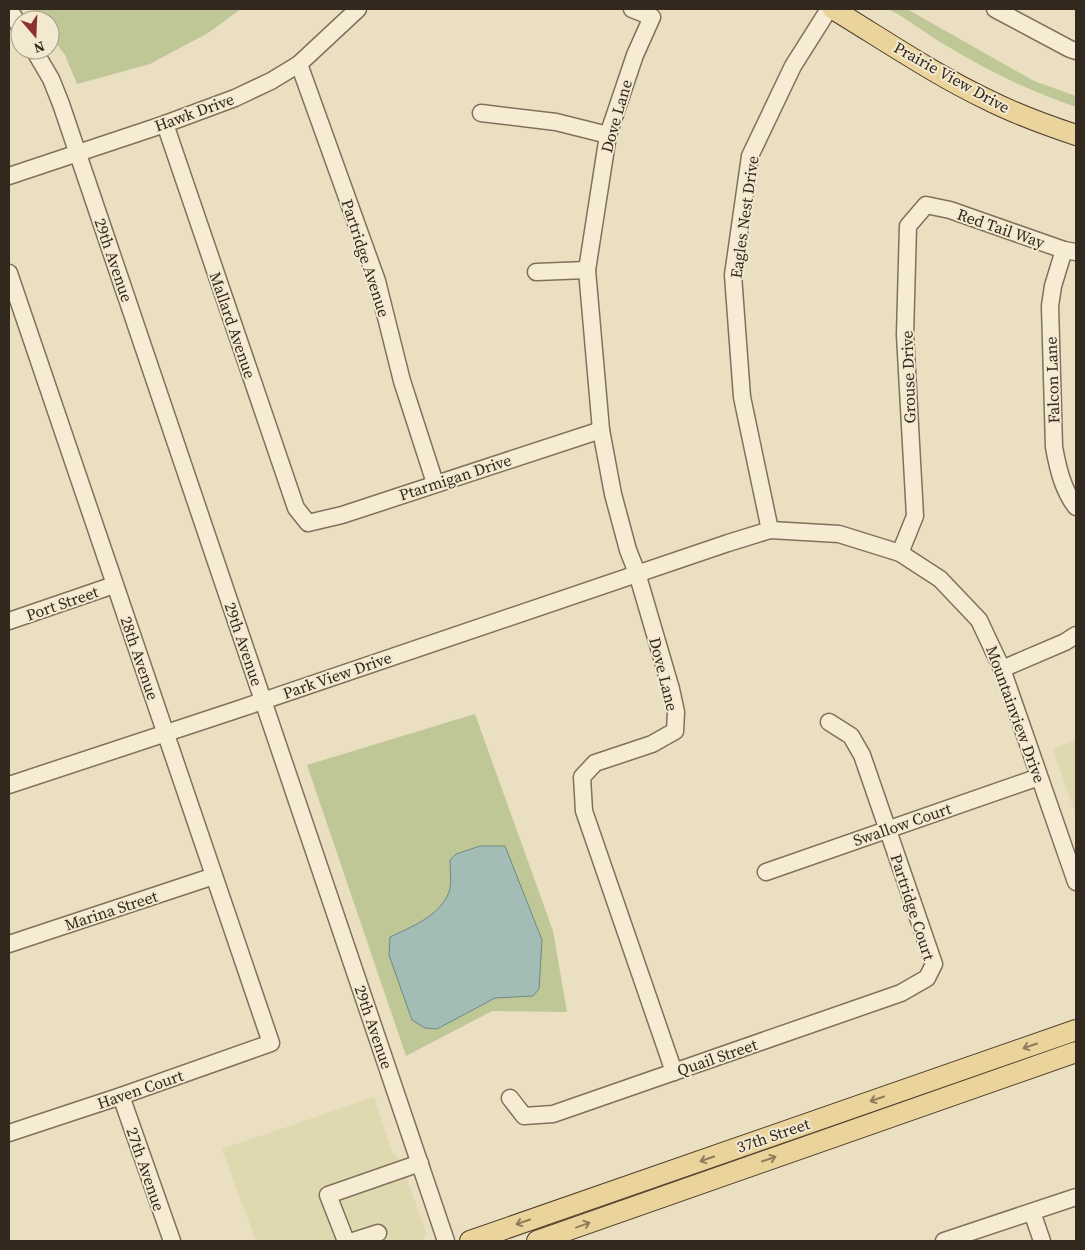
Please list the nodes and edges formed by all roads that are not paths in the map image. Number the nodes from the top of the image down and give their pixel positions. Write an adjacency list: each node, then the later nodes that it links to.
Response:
1 (358, 9): 8 (street, Hawk Drive)
2 (632, 9): 11 (street, Dove Lane)
3 (829, 9): 24 (street, Eagles Nest Drive)
4 (834, 9): 12 (main road, Prairie View Drive)
5 (996, 9): 6 (street)
6 (1076, 51)
7 (40, 60): 13 (street, 29th Avenue)
8 (299, 64): 10 (street, Hawk Drive); 21 (street, Partridge Avenue)
9 (481, 113): 11 (street)
10 (165, 124): 13 (street, Hawk Drive); 23 (street, Mallard Avenue)
11 (608, 135): 17 (street, Dove Lane)
12 (1076, 135)
13 (77, 152): 14 (street, Hawk Drive); 31 (street, 29th Avenue)
14 (9, 176)
15 (926, 205): 16 (street, Red Tail Way); 25 (street, Grouse Drive)
16 (1070, 251): 22 (street, Falcon Lane)
17 (587, 270): 19 (street); 20 (street, Dove Lane)
18 (9, 272): 27 (street, 28th Avenue)
19 (536, 272)
20 (601, 430): 21 (street, Ptarmigan Drive); 26 (street, Dove Lane)
21 (435, 483): 23 (street, Ptarmigan Drive)
22 (1076, 507)
23 (308, 523)
24 (770, 530): 25 (street, Mountainview Drive); 26 (street, Mountainview Drive)
25 (900, 553): 30 (street, Mountainview Drive)
26 (637, 573): 31 (street, Park View Drive); 45 (street, Dove Lane)
27 (114, 585): 28 (street, Port Street); 33 (street, 28th Avenue)
28 (9, 621)
29 (1076, 635): 30 (street)
30 (1002, 668): 34 (street, Mountainview Drive)
31 (263, 700): 33 (street, Park View Drive); 49 (street, 29th Avenue)
32 (829, 722): 36 (street, Partridge Court)
33 (166, 733): 35 (street, Park View Drive); 38 (street, 28th Avenue)
34 (1039, 777): 36 (street, Swallow Court); 39 (street, Mountainview Drive)
35 (9, 785)
36 (888, 829): 37 (street, Swallow Court); 41 (street, Partridge Court)
37 (766, 872)
38 (214, 876): 40 (street, Marina Street); 43 (street, 28th Avenue)
39 (1076, 882)
40 (9, 944)
41 (927, 978): 45 (street, Quail Street)
42 (1076, 1030): 57 (main road, 37th Street, one-way to 57)
43 (271, 1043): 46 (street, Haven Court)
44 (1076, 1052): 58 (main road, 37th Street, one-way to 44)
45 (674, 1072): 47 (street, Quail Street)
46 (121, 1096): 48 (street, Haven Court); 53 (street, 27th Avenue)
47 (510, 1098)
48 (9, 1133)
49 (420, 1163): 54 (street); 56 (street, 29th Avenue)
50 (1076, 1197): 51 (street)
51 (1032, 1212): 59 (street); 60 (street)
52 (378, 1233): 55 (street)
53 (172, 1241)
54 (346, 1241)
55 (353, 1241)
56 (446, 1241)
57 (470, 1241)
58 (537, 1241)
59 (944, 1241)
60 (1042, 1241)

